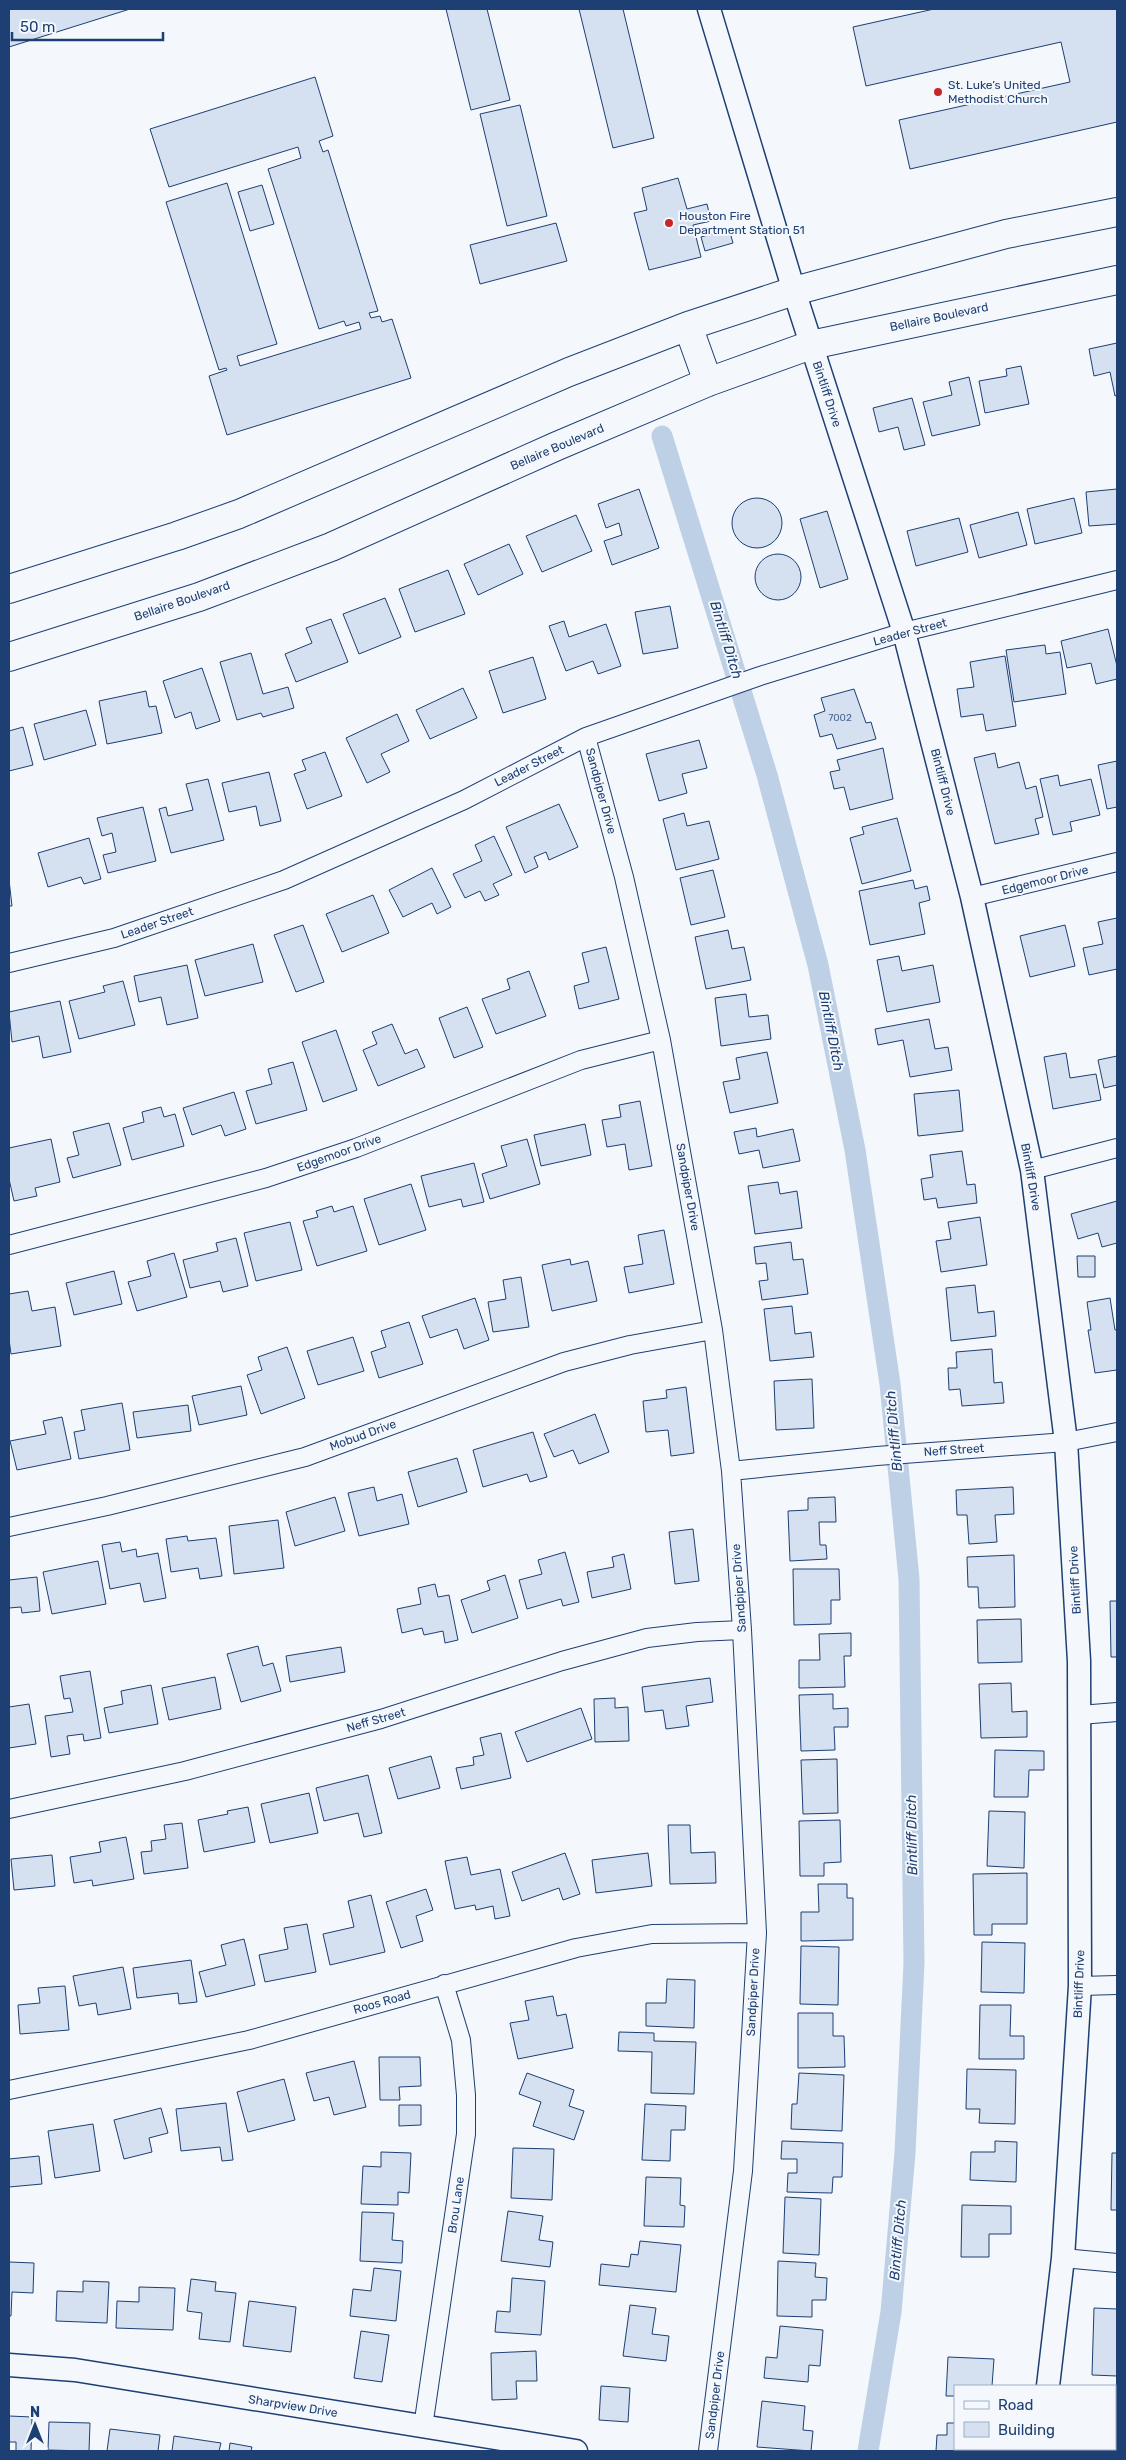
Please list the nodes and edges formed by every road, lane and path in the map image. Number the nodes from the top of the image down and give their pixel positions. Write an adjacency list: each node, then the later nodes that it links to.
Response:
1 (709, 9): 4 (street, Bintliff Drive)
2 (1117, 212): 4 (main road)
3 (1117, 280): 6 (main road, Bellaire Boulevard)
4 (794, 291): 5 (main road); 6 (street, Bintliff Drive)
5 (688, 326): 7 (main road); 9 (main road)
6 (811, 345): 7 (main road, Bellaire Boulevard); 10 (street, Bintliff Drive)
7 (708, 382): 11 (main road, Bellaire Boulevard)
8 (1117, 580): 10 (street, Leader Street)
9 (9, 589)
10 (904, 632): 12 (street, Leader Street); 14 (street, Bintliff Drive)
11 (9, 657)
12 (586, 737): 15 (street, Leader Street); 16 (street, Sandpiper Drive)
13 (1117, 862): 14 (street, Edgemoor Drive)
14 (972, 897): 18 (street, Bintliff Drive)
15 (9, 964)
16 (662, 1040): 19 (street, Edgemoor Drive); 20 (street, Sandpiper Drive)
17 (1117, 1148): 18 (street)
18 (1032, 1170): 22 (street, Bintliff Drive)
19 (9, 1245)
20 (714, 1330): 23 (street, Sandpiper Drive); 24 (street, Mobud Drive)
21 (1117, 1432): 22 (street, Neff Street)
22 (1066, 1442): 23 (street, Neff Street); 27 (street, Bintliff Drive)
23 (731, 1471): 25 (street, Sandpiper Drive)
24 (9, 1526)
25 (742, 1630): 28 (street, Neff Street); 29 (street, Sandpiper Drive)
26 (1117, 1712): 27 (street)
27 (1080, 1715): 32 (street, Bintliff Drive)
28 (9, 1809)
29 (757, 1933): 30 (street, Roos Road); 40 (street, Sandpiper Drive)
30 (444, 1984): 33 (street, Roos Road); 38 (street, Brou Lane)
31 (1117, 1985): 32 (street)
32 (1080, 1986): 34 (street, Bintliff Drive)
33 (9, 2090)
34 (1063, 2258): 35 (street); 37 (street, Bintliff Drive)
35 (1117, 2263)
36 (9, 2365): 38 (street, Sharpview Drive)
37 (1048, 2385)
38 (424, 2427): 39 (street, Sharpview Drive)
39 (576, 2451)
40 (708, 2451)

